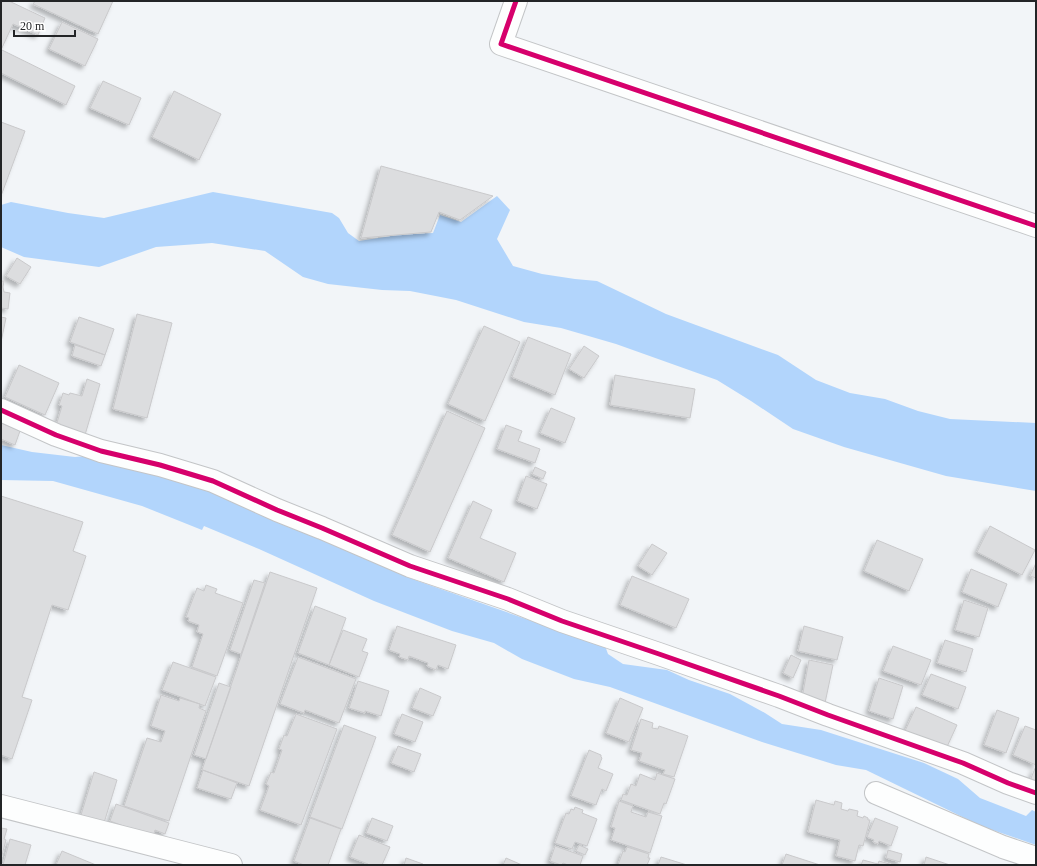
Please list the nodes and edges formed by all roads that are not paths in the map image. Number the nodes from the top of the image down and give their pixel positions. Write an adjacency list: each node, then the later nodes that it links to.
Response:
1 (516, 1): 2 (street)
2 (1036, 226)
3 (1, 410): 5 (street)
4 (876, 793): 7 (street)
5 (1036, 793)
6 (1, 806): 8 (street)
7 (1036, 858)
8 (231, 865)

